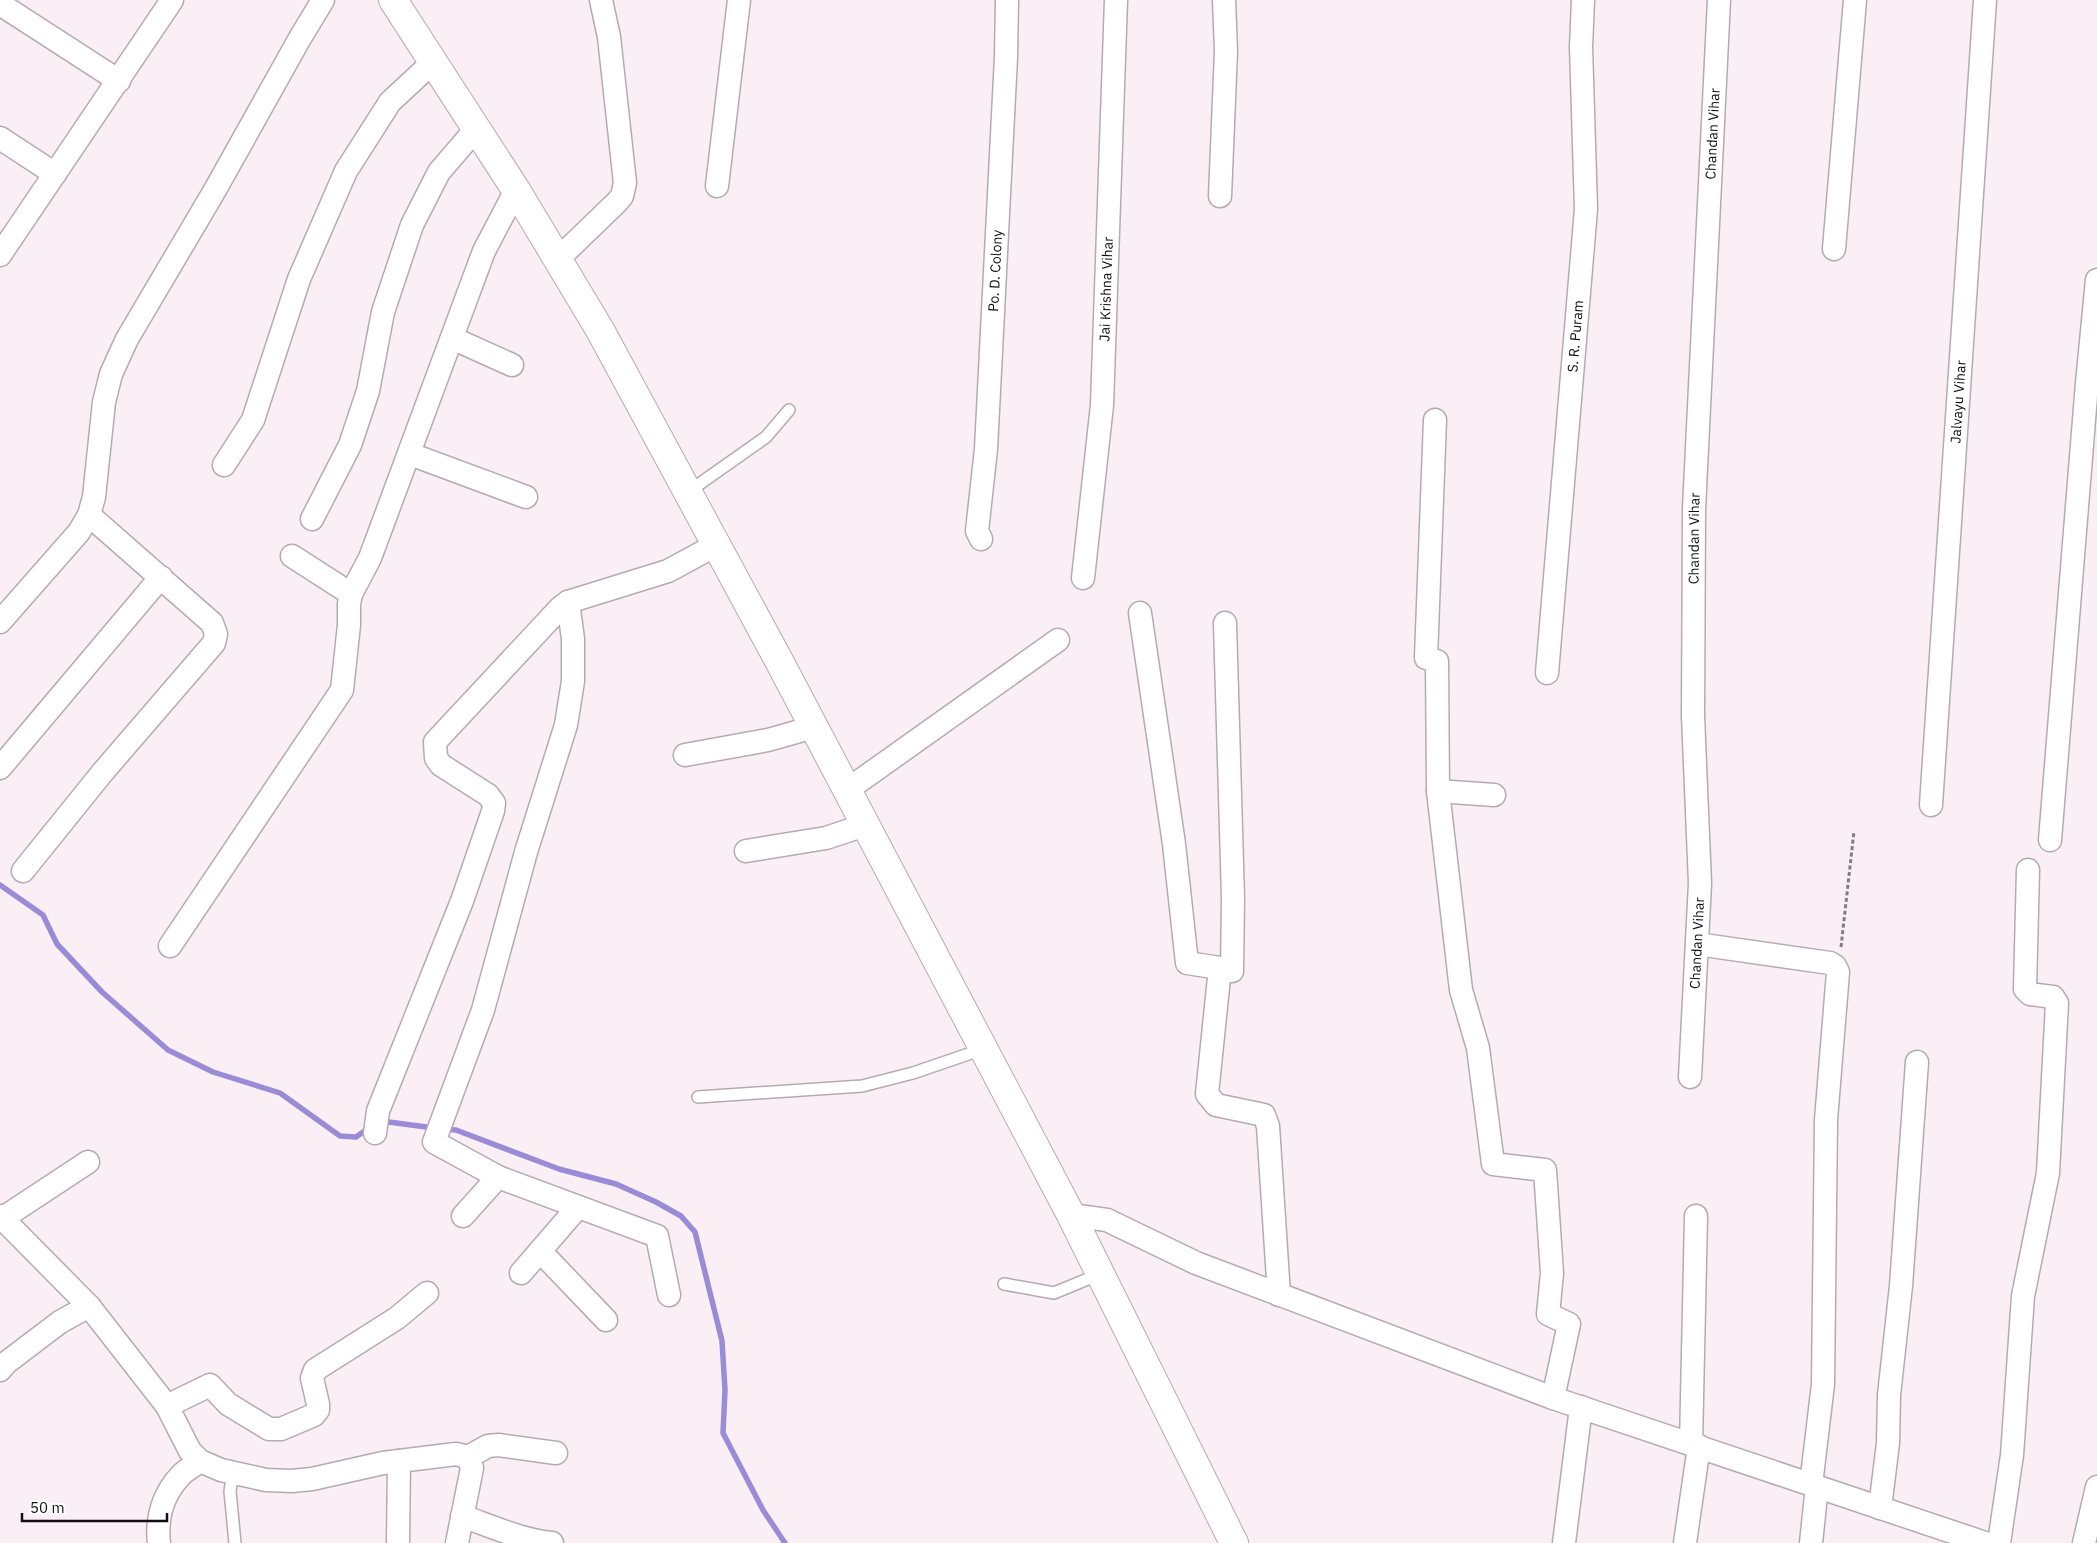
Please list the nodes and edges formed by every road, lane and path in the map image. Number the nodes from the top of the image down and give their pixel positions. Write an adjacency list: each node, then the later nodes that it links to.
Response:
1 (172, 0): 15 (street)
2 (323, 0): 34 (street)
3 (393, 0): 14 (street)
4 (601, 0): 24 (street)
5 (739, 0): 19 (street)
6 (1007, 0): 36 (street, Po. D. Colony)
7 (1116, 0): 40 (street, Jai Krishna Vihar)
8 (1224, 0): 21 (street)
9 (1583, 0): 47 (street, S. R. Puram)
10 (1719, 0): 61 (street, Chandan Vihar)
11 (1855, 0): 22 (street)
12 (1985, 0): 54 (street, Jalvayu Vihar)
13 (0, 4): 15 (street)
14 (433, 62): 16 (street); 31 (street)
15 (119, 81): 18 (street)
16 (476, 129): 20 (street); 35 (street)
17 (0, 138): 18 (street)
18 (55, 174): 23 (street)
19 (717, 186)
20 (516, 190): 24 (street); 26 (street)
21 (1220, 196)
22 (1834, 249)
23 (0, 255)
24 (558, 259): 32 (street)
25 (2097, 280): 57 (street)
26 (452, 338): 27 (street); 30 (street)
27 (512, 365)
28 (789, 410): 32 (lane)
29 (1435, 420): 52 (street)
30 (410, 454): 33 (street); 41 (street)
31 (224, 466)
32 (688, 492): 37 (street)
33 (526, 497)
34 (89, 515): 39 (street); 44 (street)
35 (312, 519)
36 (981, 539)
37 (716, 545): 42 (street); 48 (street)
38 (292, 556): 41 (street)
39 (160, 577): 50 (street); 60 (street)
40 (1083, 578)
41 (351, 594): 62 (street)
42 (568, 602): 69 (street); 71 (street)
43 (1140, 613): 64 (street)
44 (0, 622)
45 (1225, 623): 64 (street)
46 (1058, 640): 51 (street)
47 (1546, 672)
48 (814, 727): 49 (street); 51 (street)
49 (685, 755)
50 (0, 768)
51 (847, 790): 55 (street)
52 (1438, 791): 53 (street); 87 (street)
53 (1494, 794)
54 (1931, 805)
55 (866, 825): 58 (street); 65 (street)
56 (1854, 831): 63 (path)
57 (2050, 840)
58 (746, 851)
59 (2028, 870): 110 (street)
60 (22, 871)
61 (1697, 944): 63 (street); 67 (street, Chandan Vihar)
62 (170, 946)
63 (1830, 963): 96 (street)
64 (1220, 968): 83 (street)
65 (983, 1049): 68 (lane); 73 (street)
66 (1917, 1062): 98 (street)
67 (1690, 1077)
68 (698, 1097)
69 (376, 1122)
70 (88, 1162): 76 (street)
71 (498, 1177): 72 (street); 74 (street)
72 (578, 1207): 77 (street); 82 (street)
73 (1071, 1215): 79 (street); 83 (street)
74 (463, 1216)
75 (1696, 1216): 90 (street)
76 (1, 1217): 84 (street)
77 (540, 1251): 78 (street); 85 (street)
78 (521, 1273)
79 (1100, 1274): 80 (lane); 105 (street)
80 (1004, 1284)
81 (427, 1293): 88 (street)
82 (669, 1295)
83 (1280, 1295): 87 (street)
84 (89, 1306): 86 (street); 88 (street)
85 (606, 1320)
86 (0, 1370)
87 (1553, 1398): 89 (street)
88 (167, 1406): 94 (street)
89 (1581, 1407): 90 (street); 106 (street)
90 (1695, 1445): 96 (street); 107 (street)
91 (556, 1453): 92 (street)
92 (468, 1457): 93 (street); 99 (street)
93 (400, 1461): 95 (street); 102 (street)
94 (200, 1462): 95 (street); 100 (street)
95 (233, 1472): 101 (lane)
96 (1814, 1486): 98 (street); 108 (street)
97 (2097, 1487): 111 (street)
98 (1880, 1508): 109 (street)
99 (462, 1516): 103 (street); 104 (street)
100 (159, 1543)
101 (235, 1543)
102 (398, 1543)
103 (457, 1543)
104 (552, 1543)
105 (1234, 1543)
106 (1564, 1543)
107 (1685, 1543)
108 (1811, 1543)
109 (1985, 1543)
110 (1999, 1543)
111 (2084, 1543)

